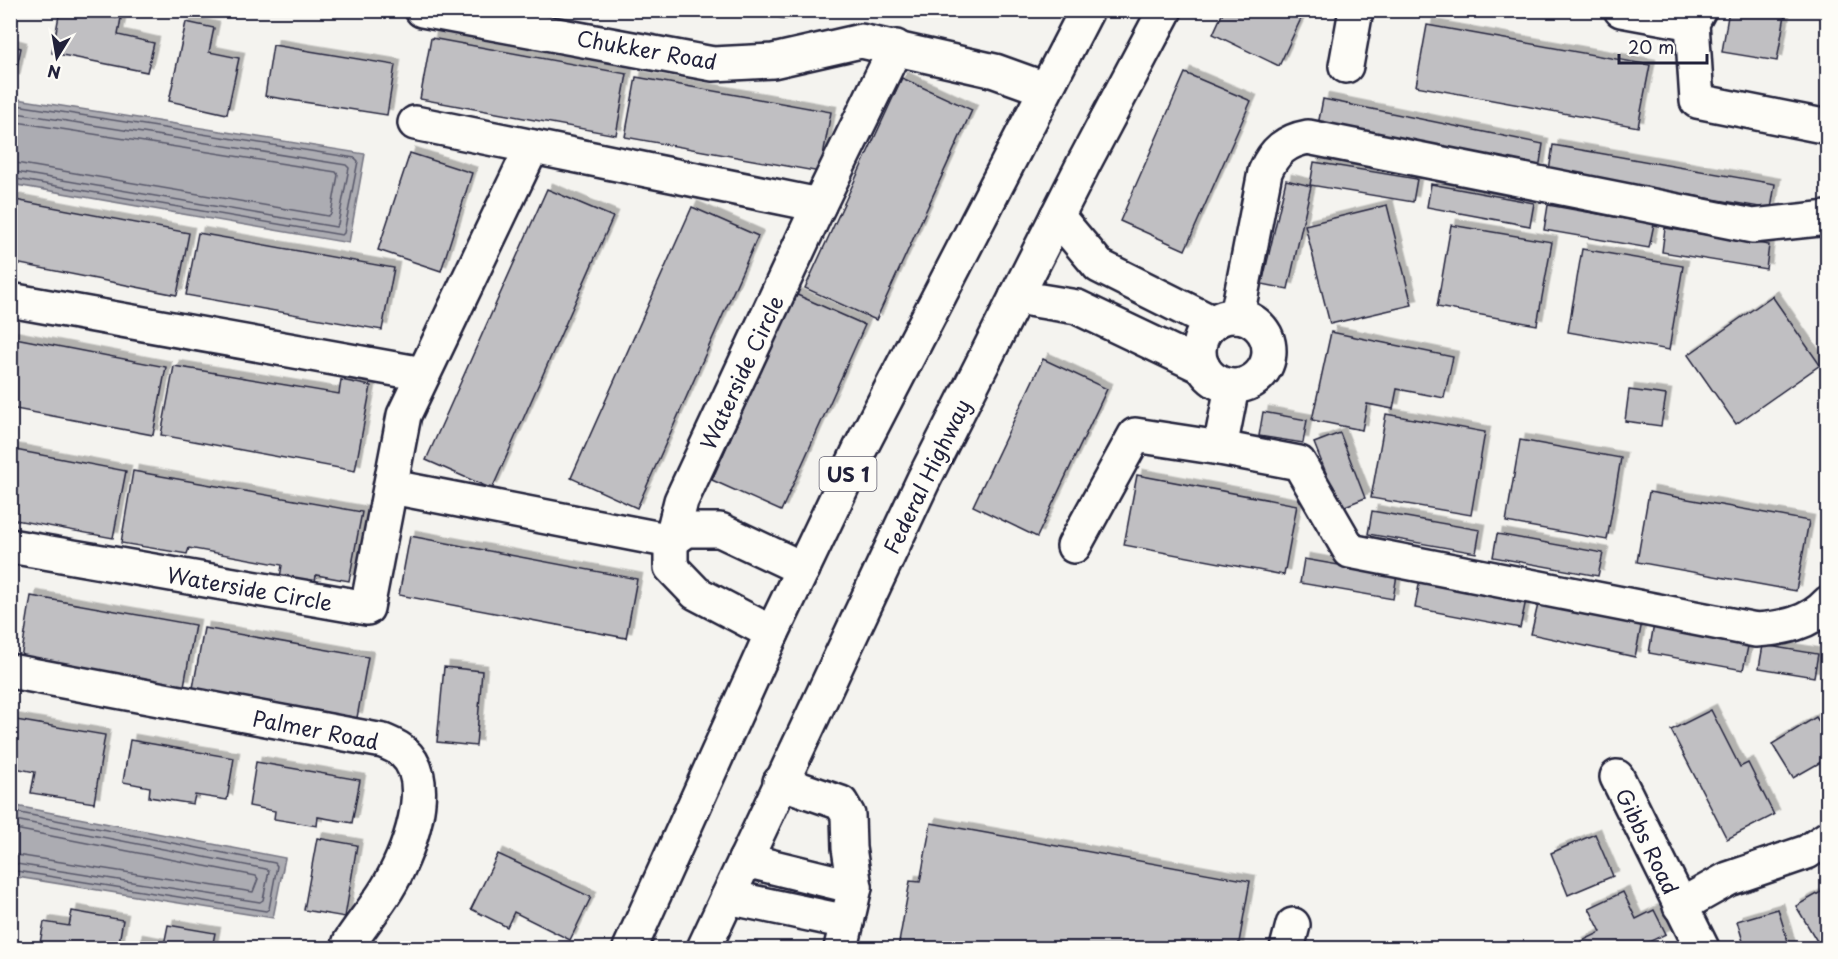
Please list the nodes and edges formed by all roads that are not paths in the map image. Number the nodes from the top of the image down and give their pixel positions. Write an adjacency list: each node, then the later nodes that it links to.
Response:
1 (422, 10): 7 (street, Chukker Road)
2 (1088, 10): 9 (street, US 1)
3 (1165, 10): 14 (street, Federal Highway)
4 (1356, 10): 8 (street)
5 (1621, 10): 6 (street)
6 (1696, 17): 11 (street)
7 (896, 47): 9 (street, Chukker Road); 13 (street, Waterside Circle)
8 (1346, 66)
9 (1045, 89): 27 (street, US 1)
10 (415, 123): 12 (street)
11 (1827, 127)
12 (532, 147): 13 (street); 20 (street, Waterside Circle)
13 (819, 205): 24 (street, Waterside Circle)
14 (1057, 216): 16 (street, Federal Highway); 18 (street)
15 (1827, 218): 18 (street)
16 (1016, 297): 19 (street); 32 (street, Federal Highway)
17 (10, 300): 20 (street)
18 (1225, 320): 19 (street); 21 (street)
19 (1203, 367): 21 (street)
20 (423, 374): 23 (street, Waterside Circle)
21 (1232, 387): 22 (street)
22 (1220, 448): 26 (street); 28 (street)
23 (392, 487): 24 (street); 25 (street, Waterside Circle)
24 (671, 541): 27 (street); 29 (street, Waterside Circle)
25 (10, 546)
26 (1074, 546)
27 (803, 569): 29 (street, US 1)
28 (1827, 603)
29 (772, 633): 40 (street, US 1)
30 (10, 671): 39 (street, Palmer Road)
31 (1617, 777): 37 (street, Gibbs Road)
32 (780, 782): 34 (street, Federal Highway); 35 (street)
33 (1827, 838): 37 (street, Gibbs Road)
34 (745, 860): 35 (street); 36 (street, Federal Highway)
35 (855, 887): 38 (street)
36 (728, 897): 38 (street); 41 (street, Federal Highway)
37 (1680, 906): 42 (street, Gibbs Road)
38 (844, 935)
39 (348, 948)
40 (630, 948)
41 (704, 948)
42 (1701, 948)

